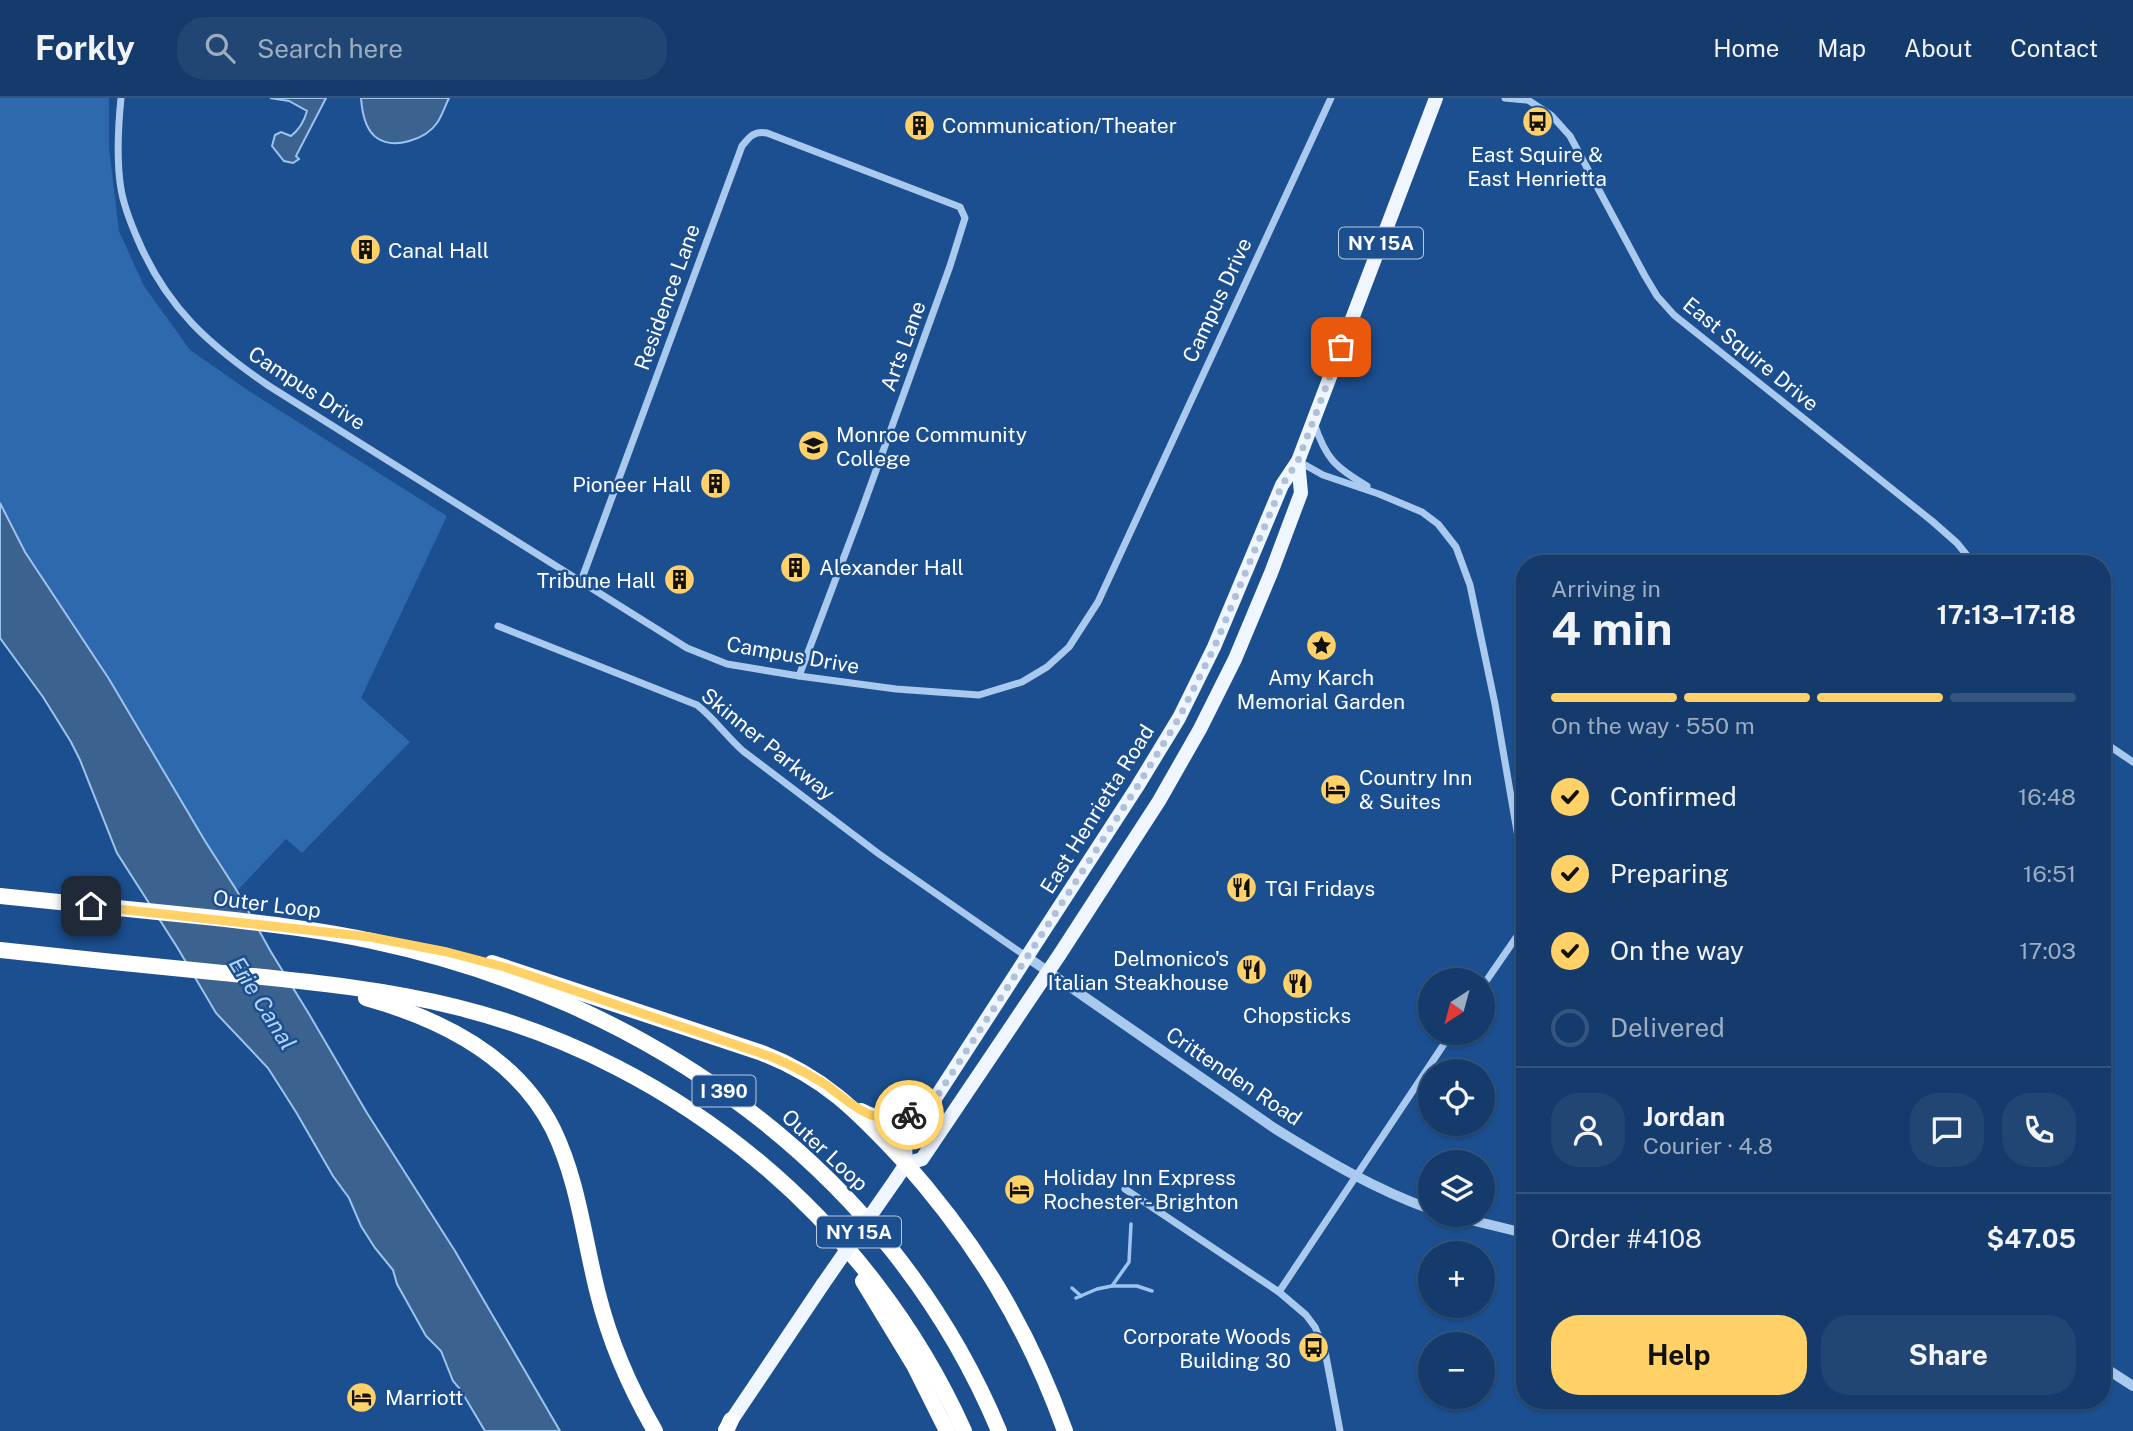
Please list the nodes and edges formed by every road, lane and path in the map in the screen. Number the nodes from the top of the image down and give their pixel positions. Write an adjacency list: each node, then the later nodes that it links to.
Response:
1 (121, 98): 11 (street, Campus Drive)
2 (1331, 98): 13 (street, Campus Drive)
3 (1436, 98): 7 (main road, East Henrietta Road / NY 15A)
4 (1505, 98): 5 (street, East Squire Drive)
5 (1526, 99): 10 (street, East Squire Drive)
6 (859, 168): 11 (street, Residence Lane); 13 (street, Arts Lane)
7 (1313, 421): 8 (main road, East Henrietta Road / NY 15A); 9 (street)
8 (1298, 461): 9 (street); 21 (main road, East Henrietta Road / NY 15A); 23 (main road, East Henrietta Road / NY 15A)
9 (1379, 494): 16 (street)
10 (1967, 555)
11 (580, 581): 13 (street, Campus Drive)
12 (498, 626): 21 (street, Skinner Parkway)
13 (799, 676)
14 (2111, 747): 15 (street)
15 (2133, 762)
16 (1516, 826)
17 (0, 896): 18 (highway, Outer Loop / I 390)
18 (315, 930): 26 (highway); 44 (highway, Outer Loop / I 390)
19 (1516, 938): 22 (street)
20 (0, 950): 24 (highway)
21 (1027, 957): 23 (street, Crittenden Road); 27 (main road, East Henrietta Road / NY 15A)
22 (1495, 968)
23 (1048, 972): 29 (main road, East Henrietta Road / NY 15A); 30 (street, Crittenden Road)
24 (350, 991): 28 (highway, I 390); 40 (highway)
25 (1443, 1045): 30 (street)
26 (839, 1096): 27 (highway); 29 (highway)
27 (934, 1101): 29 (main road, East Henrietta Road)
28 (758, 1161): 38 (highway); 43 (highway, I 390)
29 (906, 1164): 39 (main road, East Henrietta Road / NY 15A, bridge); 45 (highway)
30 (1356, 1177): 32 (street, Crittenden Road); 35 (street)
31 (1125, 1189): 35 (street)
32 (1418, 1204)
33 (1495, 1226): 34 (street)
34 (1516, 1231)
35 (1279, 1292): 46 (street)
36 (2111, 1372): 37 (street)
37 (2133, 1386)
38 (925, 1387): 41 (highway); 42 (highway)
39 (727, 1427)
40 (655, 1431)
41 (942, 1431)
42 (947, 1431)
43 (964, 1431)
44 (999, 1431)
45 (1065, 1431)
46 (1340, 1431)

